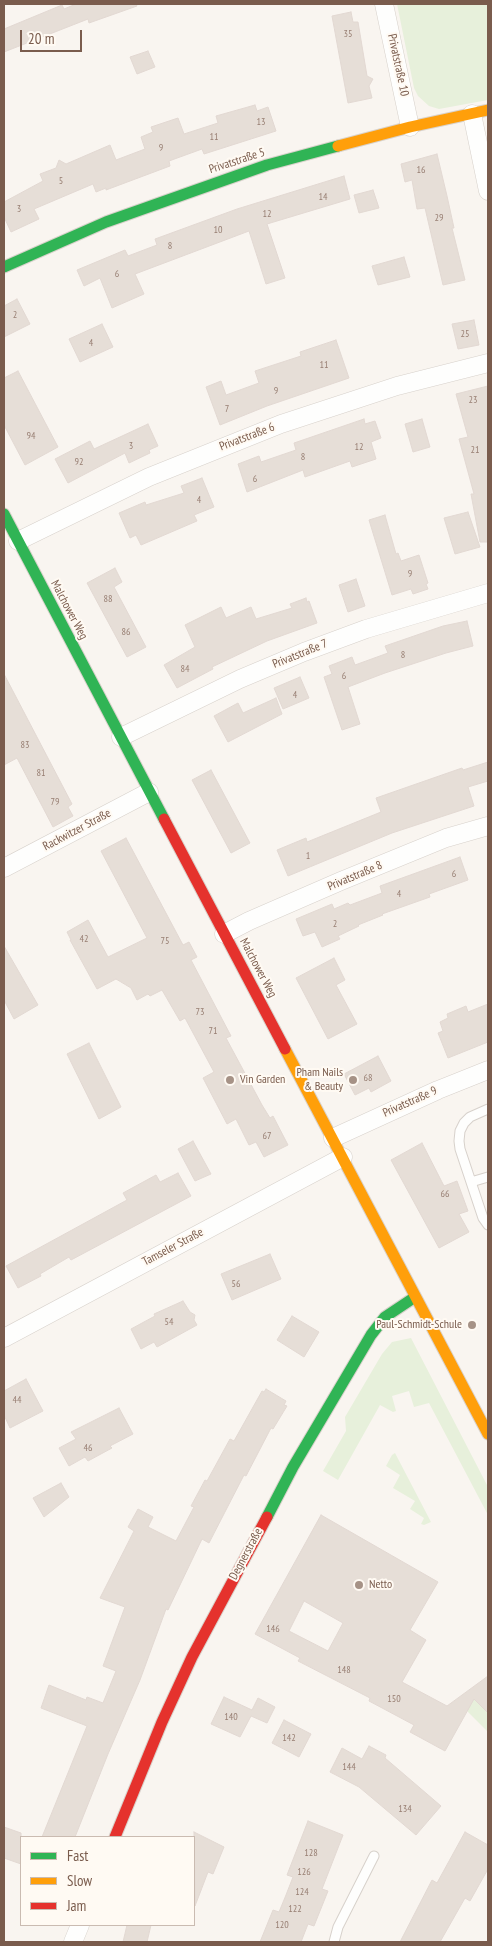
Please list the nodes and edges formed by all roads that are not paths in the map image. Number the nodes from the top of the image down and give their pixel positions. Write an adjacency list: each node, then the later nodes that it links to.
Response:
1 (384, 4): 3 (street, Privatstraße 10)
2 (480, 112): 3 (street, Privatstraße 5); 4 (street)
3 (410, 127): 5 (street, Privatstraße 5)
4 (488, 191)
5 (4, 267)
6 (488, 363): 8 (street, Privatstraße 6)
7 (4, 514): 8 (street, Malchower Weg)
8 (18, 541): 10 (street, Malchower Weg)
9 (488, 593): 10 (street, Privatstraße 7)
10 (121, 738): 11 (street, Malchower Weg)
11 (150, 792): 13 (street, Rackwitzer Straße); 14 (street, Malchower Weg)
12 (488, 826): 14 (street, Privatstraße 8)
13 (4, 868)
14 (224, 934): 17 (street, Malchower Weg)
15 (488, 1070): 17 (street, Privatstraße 9)
16 (488, 1109): 20 (lane)
17 (333, 1138): 18 (street, Malchower Weg)
18 (343, 1157): 22 (street, Malchower Weg); 23 (street, Tamseler Straße)
19 (488, 1176): 20 (lane)
20 (471, 1182): 21 (lane)
21 (488, 1225)
22 (415, 1297): 24 (street, Malchower Weg); 25 (street, Degnerstraße)
23 (4, 1338)
24 (488, 1434)
25 (115, 1836)
26 (374, 1856): 29 (lane)
27 (80, 1926): 28 (street)
28 (73, 1942)
29 (334, 1942)

